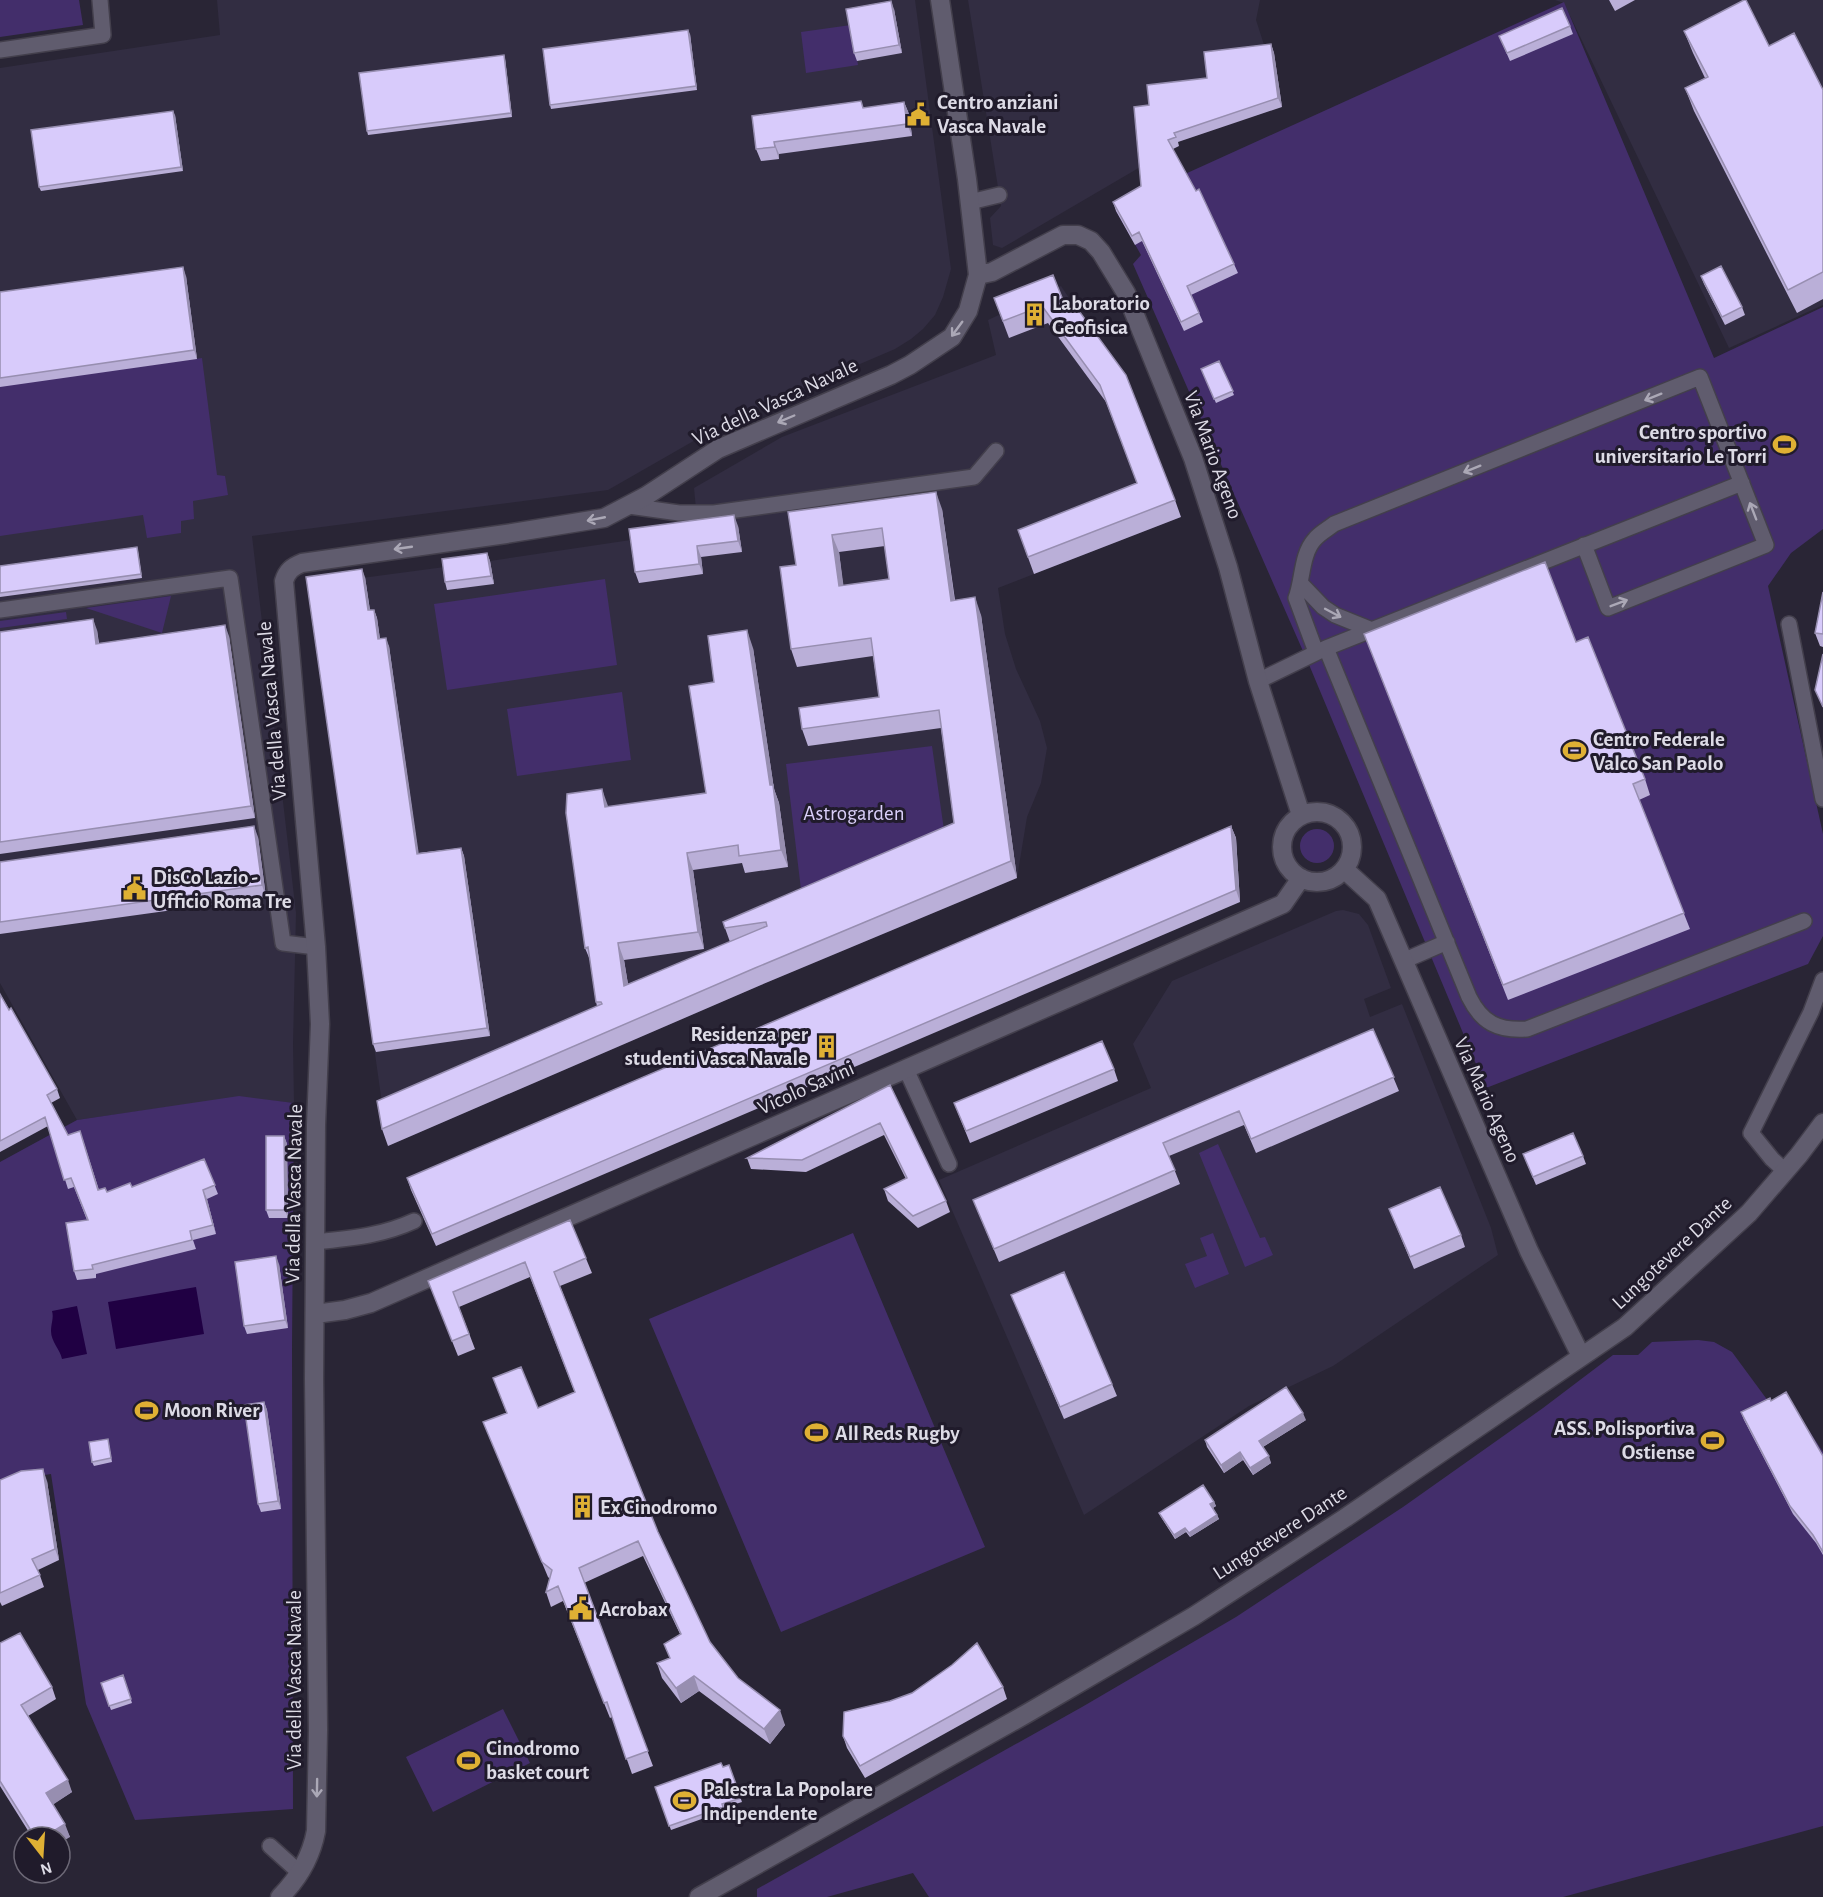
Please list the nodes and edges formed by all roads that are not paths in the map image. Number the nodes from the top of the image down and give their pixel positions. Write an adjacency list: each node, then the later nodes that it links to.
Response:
1 (100, 0): 3 (lane)
2 (940, 0): 5 (street, Via della Vasca Navale)
3 (0, 50)
4 (999, 195): 5 (lane)
5 (970, 202): 6 (street, Via della Vasca Navale)
6 (978, 275): 9 (street, Via della Vasca Navale, one-way to 9); 16 (street, Via Mario Ageno)
7 (996, 451): 9 (lane)
8 (1742, 483): 10 (lane); 10 (lane, one-way to 8); 11 (lane, one-way to 11)
9 (628, 506): 23 (street, Via della Vasca Navale, one-way to 23)
10 (1584, 545): 14 (lane)
11 (1301, 584): 14 (lane, one-way to 14); 15 (lane)
12 (0, 610): 23 (lane)
13 (1789, 624): 17 (lane)
14 (1372, 630): 15 (lane)
15 (1321, 650): 16 (lane); 22 (lane)
16 (1258, 681): 18 (street, Via Mario Ageno)
17 (1823, 799)
18 (1301, 815): 19 (street); 20 (street)
19 (1344, 869): 20 (street); 24 (street, Via Mario Ageno)
20 (1301, 878): 26 (street, Vicolo Savini)
21 (1804, 921): 22 (lane)
22 (1447, 942): 24 (lane)
23 (316, 947): 31 (street, Via della Vasca Navale)
24 (1403, 961): 33 (street, Via Mario Ageno)
25 (1823, 980): 29 (lane)
26 (906, 1069): 28 (lane); 32 (street, Vicolo Savini)
27 (1823, 1123): 29 (street, Lungotevere Dante)
28 (949, 1164)
29 (1785, 1171): 33 (street, Lungotevere Dante)
30 (414, 1221): 31 (lane)
31 (315, 1242): 32 (street, Via della Vasca Navale)
32 (315, 1314): 35 (street, Via della Vasca Navale, one-way to 35)
33 (1581, 1356): 36 (street, Lungotevere Dante)
34 (270, 1846): 35 (lane)
35 (300, 1873): 37 (street, Via della Vasca Navale)
36 (712, 1895)
37 (280, 1897)

